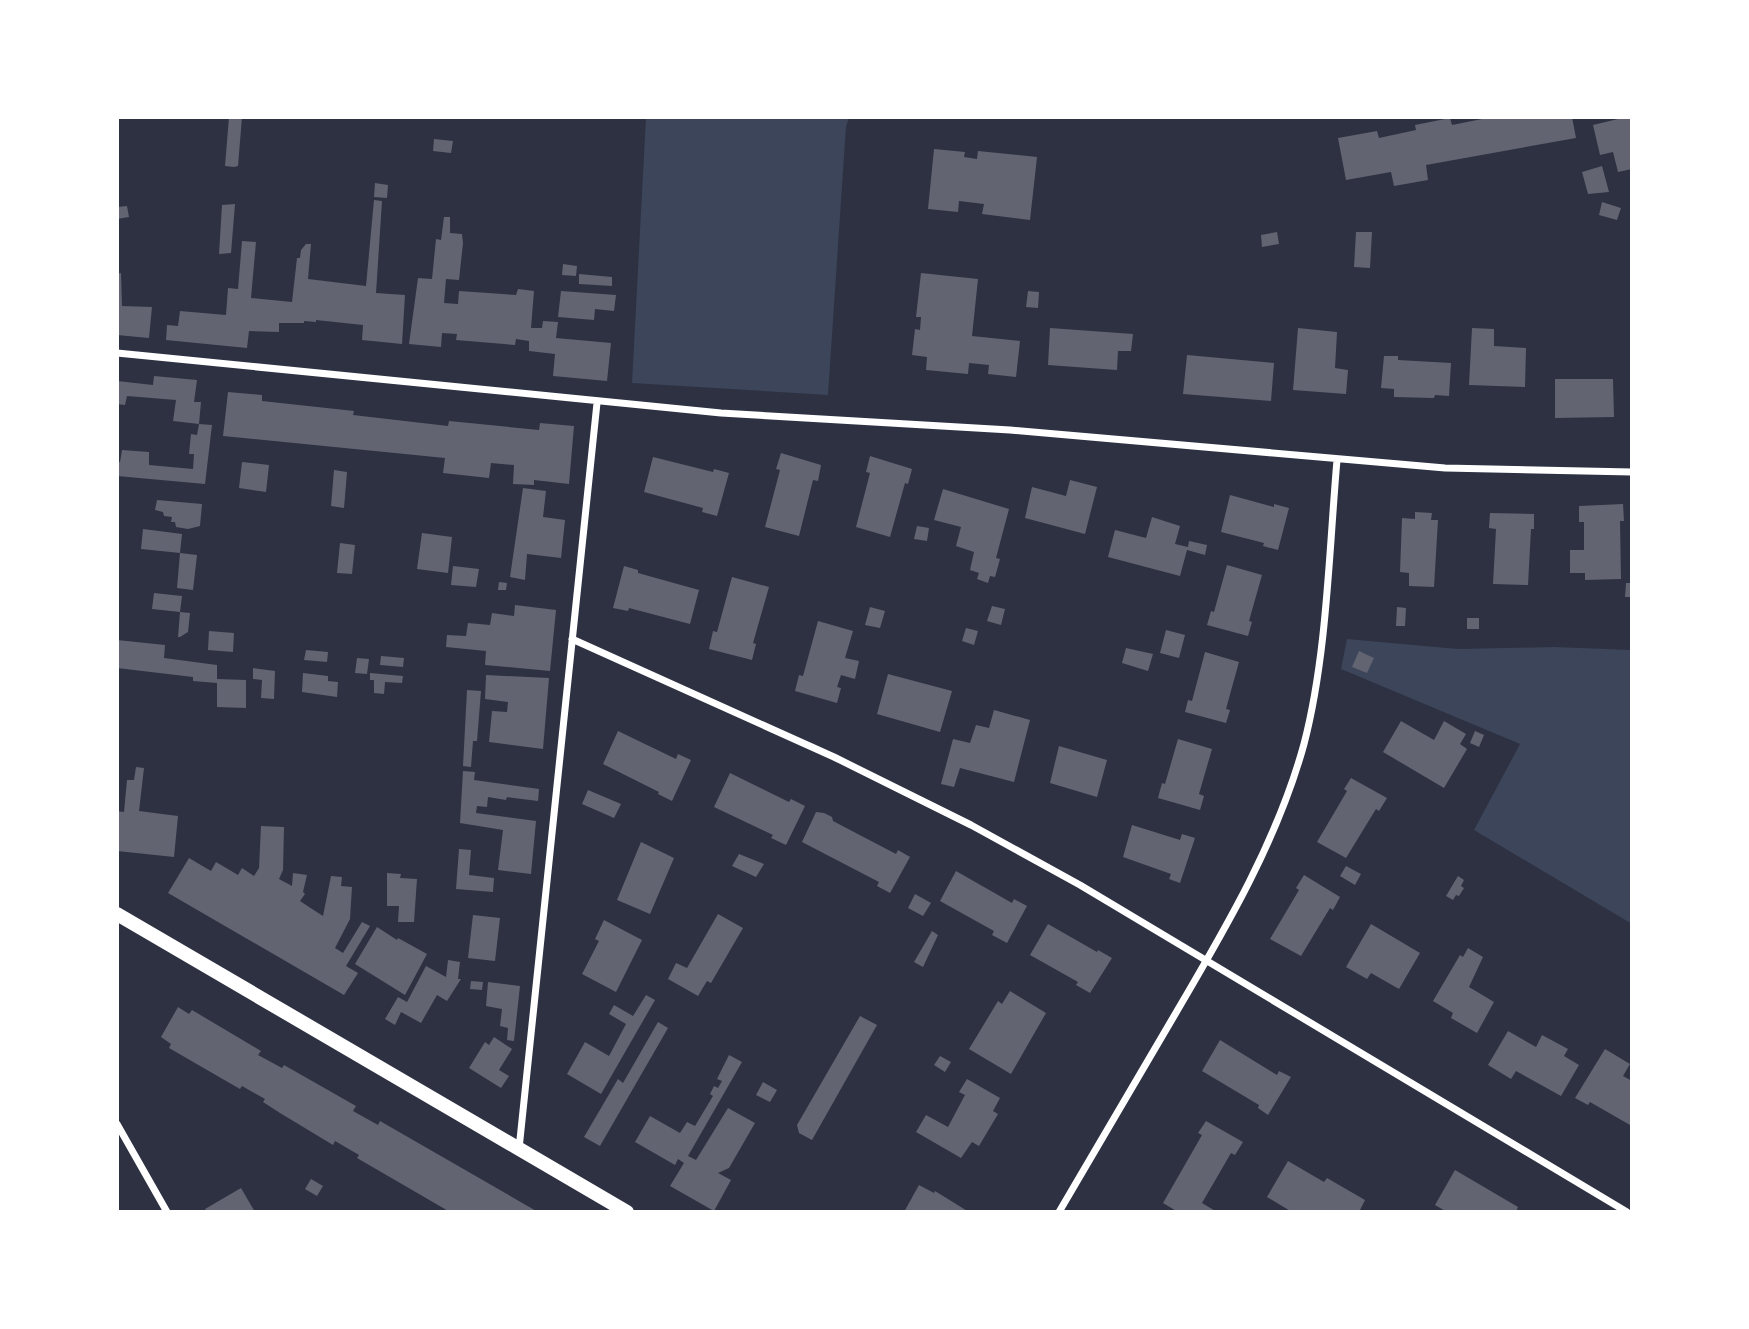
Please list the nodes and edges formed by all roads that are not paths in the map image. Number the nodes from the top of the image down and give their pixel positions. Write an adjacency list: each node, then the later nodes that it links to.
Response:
1 (117, 353): 2 (street)
2 (597, 403): 3 (street); 5 (street)
3 (1337, 460): 4 (street); 7 (street)
4 (1632, 472)
5 (572, 639): 7 (street); 9 (street)
6 (117, 914): 9 (main road)
7 (1207, 960): 12 (street); 13 (street)
8 (117, 1124): 10 (street)
9 (519, 1149): 11 (main road)
10 (167, 1212)
11 (627, 1212)
12 (1059, 1212)
13 (1628, 1212)

